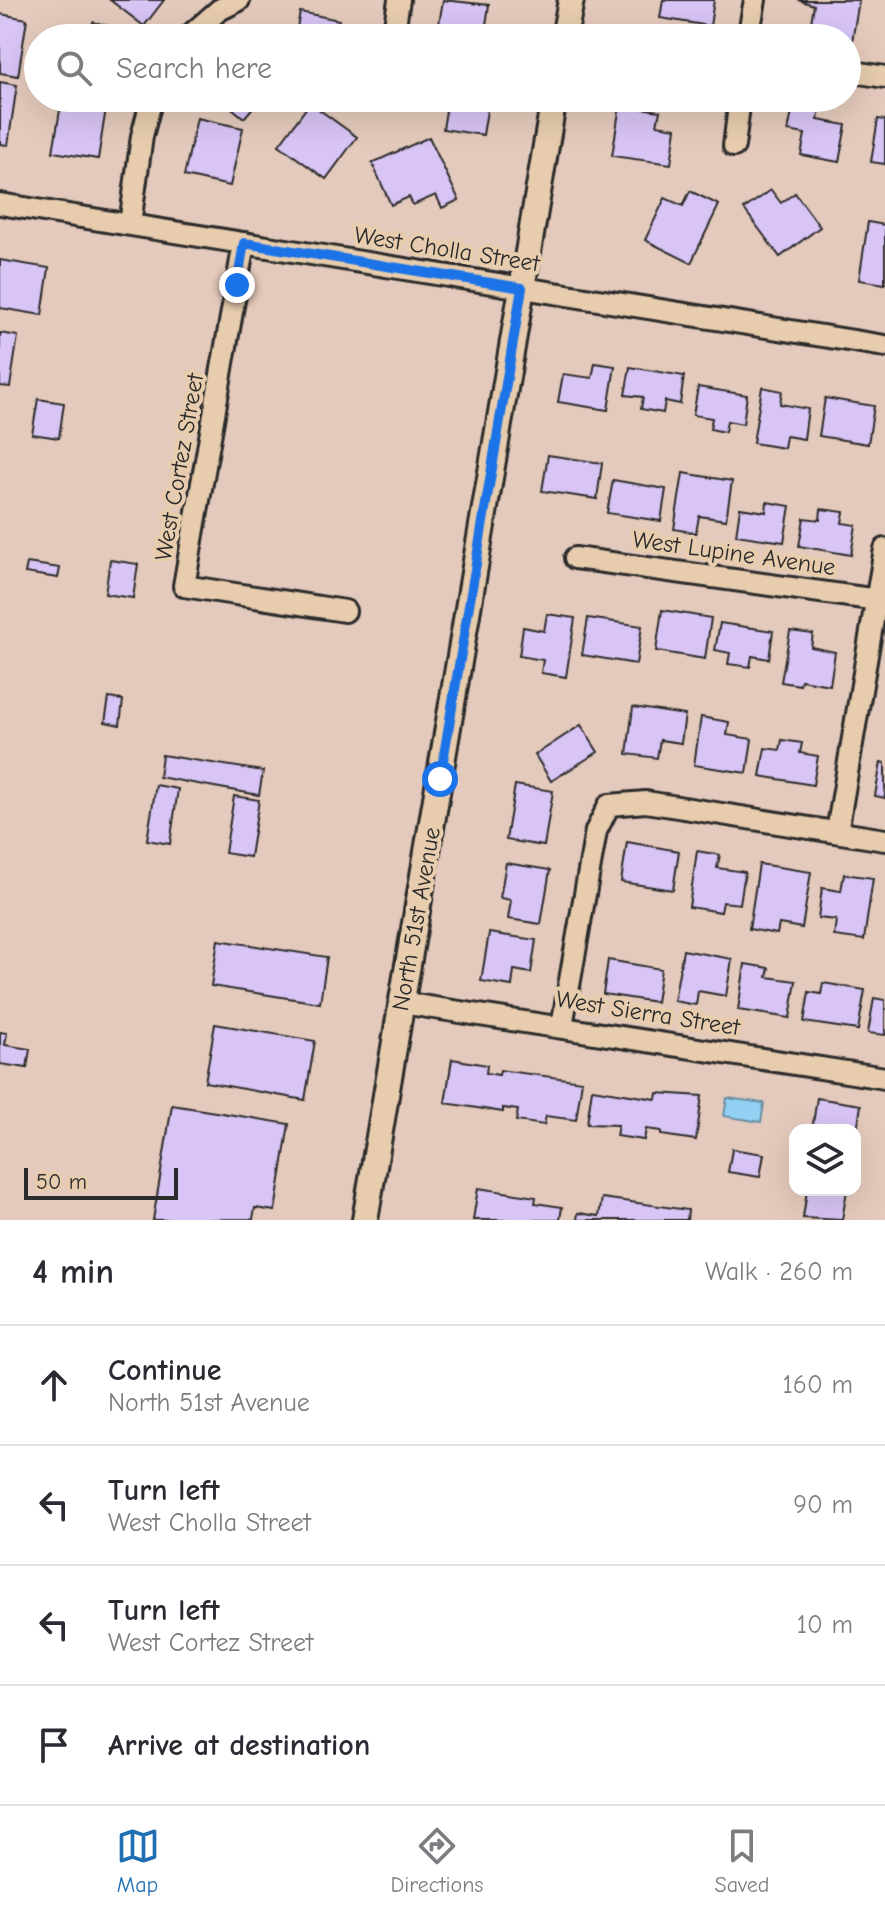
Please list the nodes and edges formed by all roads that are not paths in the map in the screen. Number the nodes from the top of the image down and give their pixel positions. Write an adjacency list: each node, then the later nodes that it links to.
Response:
1 (239, 0): 5 (street)
2 (399, 0): 6 (street)
3 (571, 0): 7 (main road)
4 (755, 0): 8 (street)
5 (203, 24)
6 (395, 24)
7 (567, 24)
8 (751, 24)
9 (861, 73): 10 (street)
10 (885, 77)
11 (148, 112): 16 (street)
12 (552, 112): 18 (main road, North 51st Avenue)
13 (738, 112): 14 (street)
14 (734, 146)
15 (0, 204): 16 (street, West Cholla Street)
16 (130, 224): 17 (street, West Cholla Street)
17 (244, 243): 18 (street, West Cholla Street); 23 (street, West Cortez Street)
18 (522, 288): 19 (street, West Cholla Street); 26 (main road, North 51st Avenue)
19 (885, 346)
20 (885, 549): 22 (street)
21 (575, 558): 22 (street, West Lupine Avenue)
22 (881, 600): 24 (street)
23 (345, 611)
24 (837, 832): 25 (street); 27 (street)
25 (885, 840)
26 (402, 1003): 27 (street, West Sierra Street); 29 (main road, North 51st Avenue)
27 (562, 1026): 28 (street, West Sierra Street)
28 (885, 1078)
29 (365, 1220)

